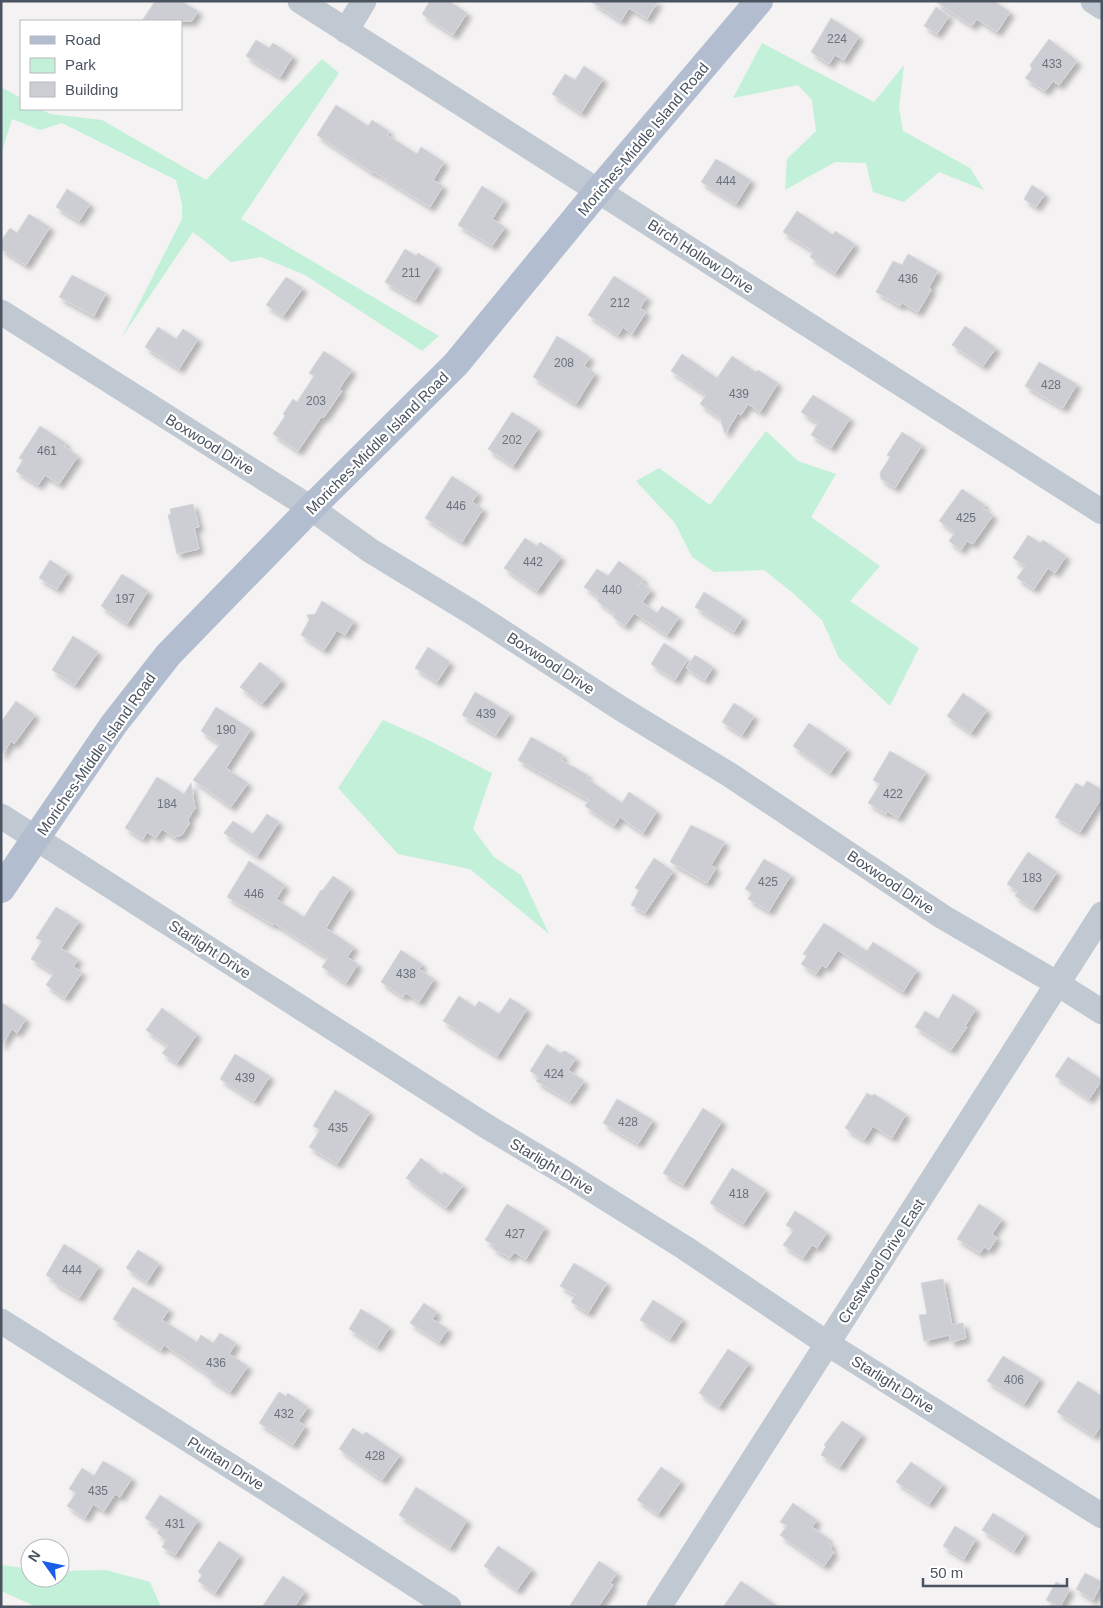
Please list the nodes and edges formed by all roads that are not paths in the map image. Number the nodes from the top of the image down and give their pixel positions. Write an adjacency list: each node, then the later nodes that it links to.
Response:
1 (300, 1): 6 (street, Birch Hollow Drive)
2 (364, 1): 6 (street)
3 (759, 1): 7 (main road, Moriches-Middle Island Road)
4 (1092, 1): 5 (street)
5 (1102, 7)
6 (346, 31): 7 (street, Birch Hollow Drive)
7 (598, 191): 9 (main road, Moriches-Middle Island Road); 10 (street, Birch Hollow Drive)
8 (1, 312): 9 (street, Boxwood Drive)
9 (311, 508): 12 (main road, Moriches-Middle Island Road); 15 (street, Boxwood Drive)
10 (1102, 512)
11 (1, 816): 12 (street, Starlight Drive)
12 (36, 838): 13 (main road, Moriches-Middle Island Road); 18 (street, Starlight Drive)
13 (1, 889)
14 (1102, 914): 15 (street, Crestwood Drive East)
15 (1058, 984): 16 (street, Boxwood Drive); 18 (street, Crestwood Drive East)
16 (1102, 1012)
17 (1, 1321): 20 (street, Puritan Drive)
18 (828, 1344): 19 (street, Starlight Drive); 21 (street, Crestwood Drive East)
19 (1102, 1516)
20 (449, 1607)
21 (659, 1607)

